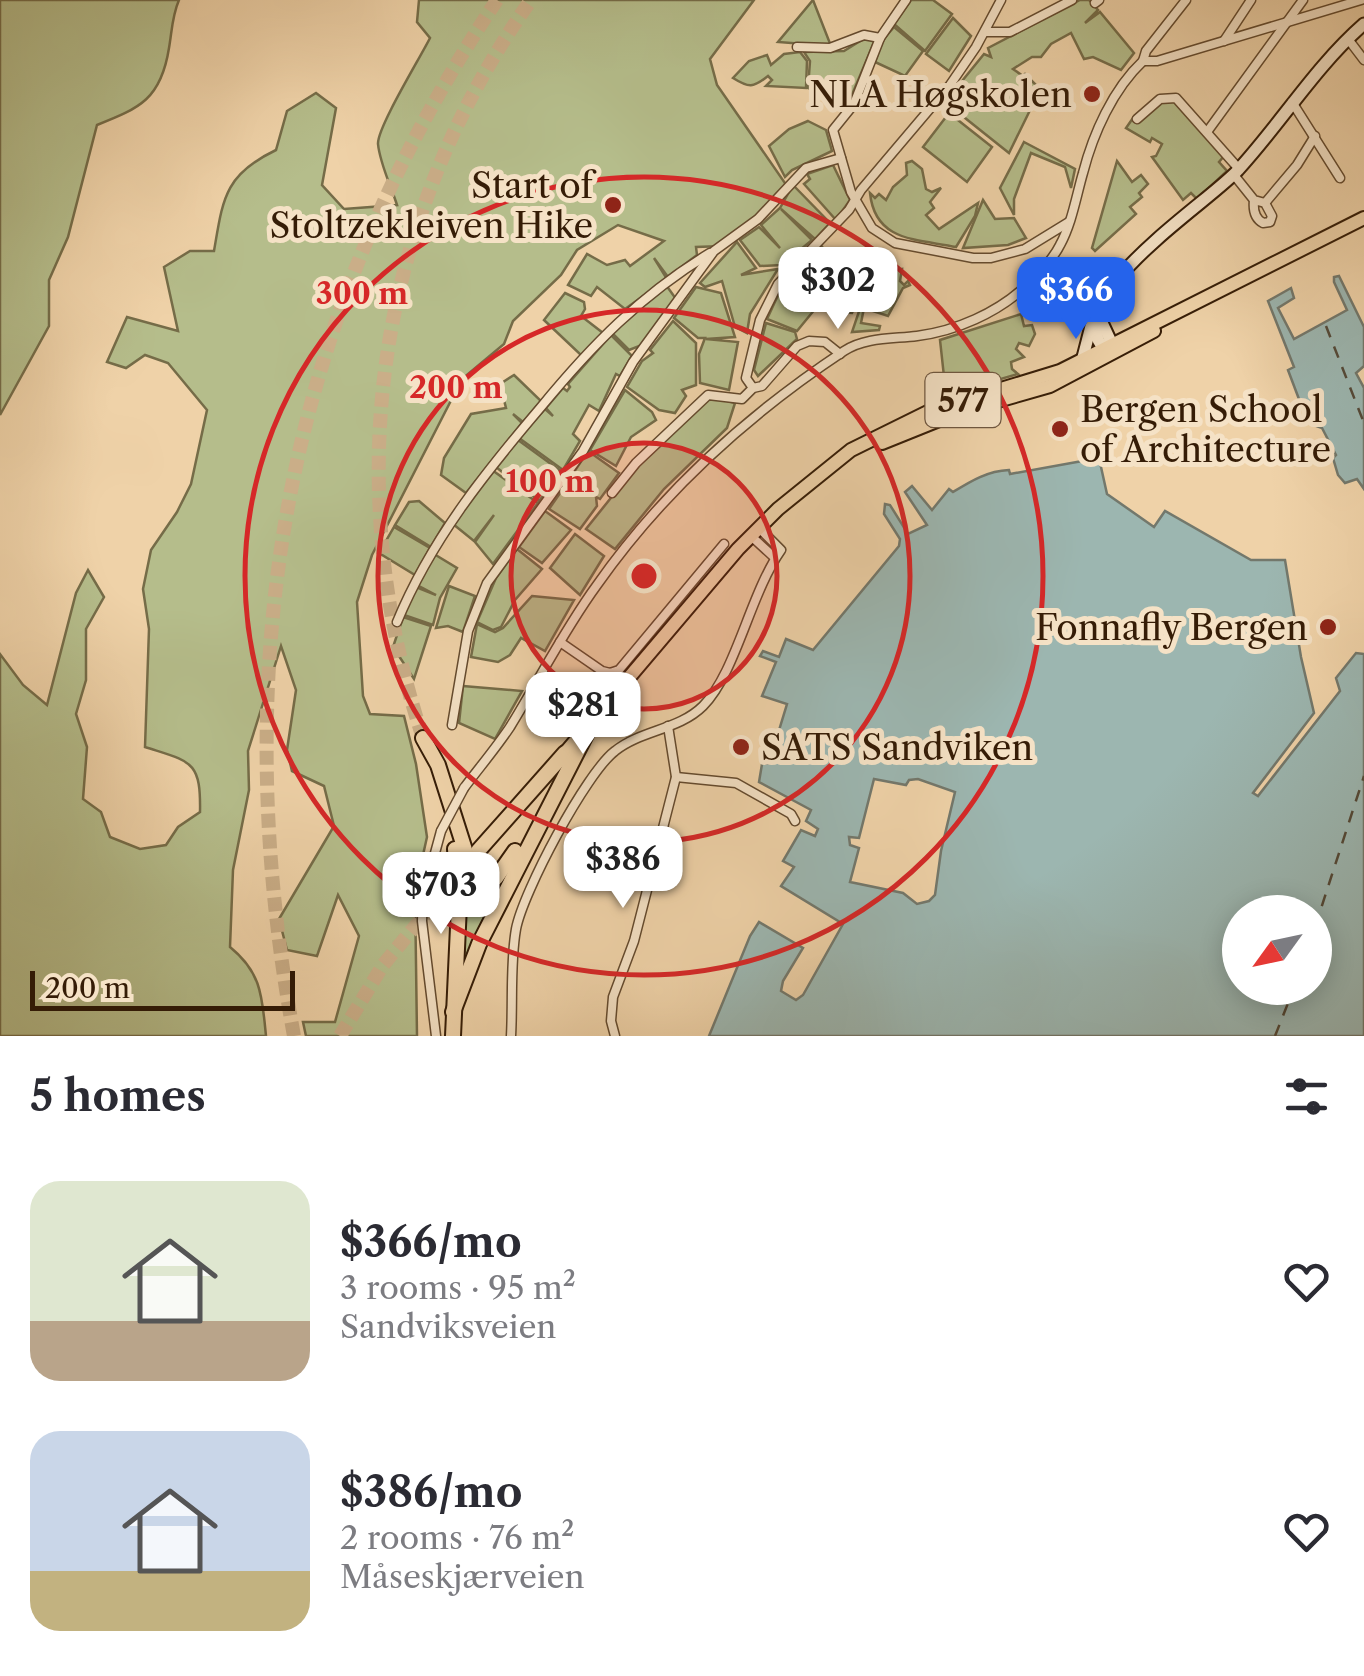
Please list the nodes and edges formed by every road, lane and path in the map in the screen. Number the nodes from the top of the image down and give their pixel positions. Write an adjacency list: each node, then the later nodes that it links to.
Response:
1 (906, 0): 11 (street)
2 (1001, 0): 10 (street)
3 (1072, 0): 10 (street)
4 (1186, 0): 16 (street)
5 (1251, 0): 13 (street)
6 (1302, 0): 8 (street)
7 (1361, 0): 8 (street)
8 (1286, 22): 13 (street); 19 (street)
9 (1364, 24): 12 (main road)
10 (985, 32): 24 (street)
11 (880, 38): 14 (street); 21 (street)
12 (1348, 38): 15 (street); 17 (main road)
13 (1224, 41): 16 (street)
14 (797, 47)
15 (1364, 60)
16 (1143, 61): 28 (street)
17 (1292, 102): 20 (street); 22 (main road)
18 (1136, 119): 19 (street)
19 (1207, 132): 22 (street)
20 (1316, 136): 23 (street); 26 (street)
21 (841, 158): 24 (street); 29 (street)
22 (1237, 172): 25 (street); 30 (main road)
23 (1340, 178)
24 (856, 199): 28 (street); 34 (street)
25 (1254, 200): 26 (street); 26 (street)
26 (1265, 204)
27 (1364, 218): 31 (main road, 577)
28 (1069, 222): 32 (street)
29 (714, 252): 39 (street); 42 (street)
30 (1096, 318): 31 (main road); 33 (main road)
31 (1109, 349): 33 (main road, 577); 35 (main road, 577)
32 (840, 354): 34 (street); 40 (street)
33 (1082, 361): 35 (main road, 577)
34 (753, 388): 36 (street)
35 (822, 474): 37 (main road, 577)
36 (612, 492)
37 (755, 532): 41 (main road, 577); 43 (street)
38 (724, 544): 40 (street)
39 (397, 622)
40 (560, 642): 49 (street, bridge)
41 (592, 723): 44 (main road, 577); 48 (highway)
42 (452, 724)
43 (668, 726): 45 (street); 51 (street)
44 (565, 752): 47 (highway); 48 (highway)
45 (676, 777): 46 (street); 52 (street)
46 (795, 821)
47 (478, 851)
48 (454, 1012): 50 (highway)
49 (436, 1036)
50 (453, 1036)
51 (511, 1036)
52 (616, 1036)

